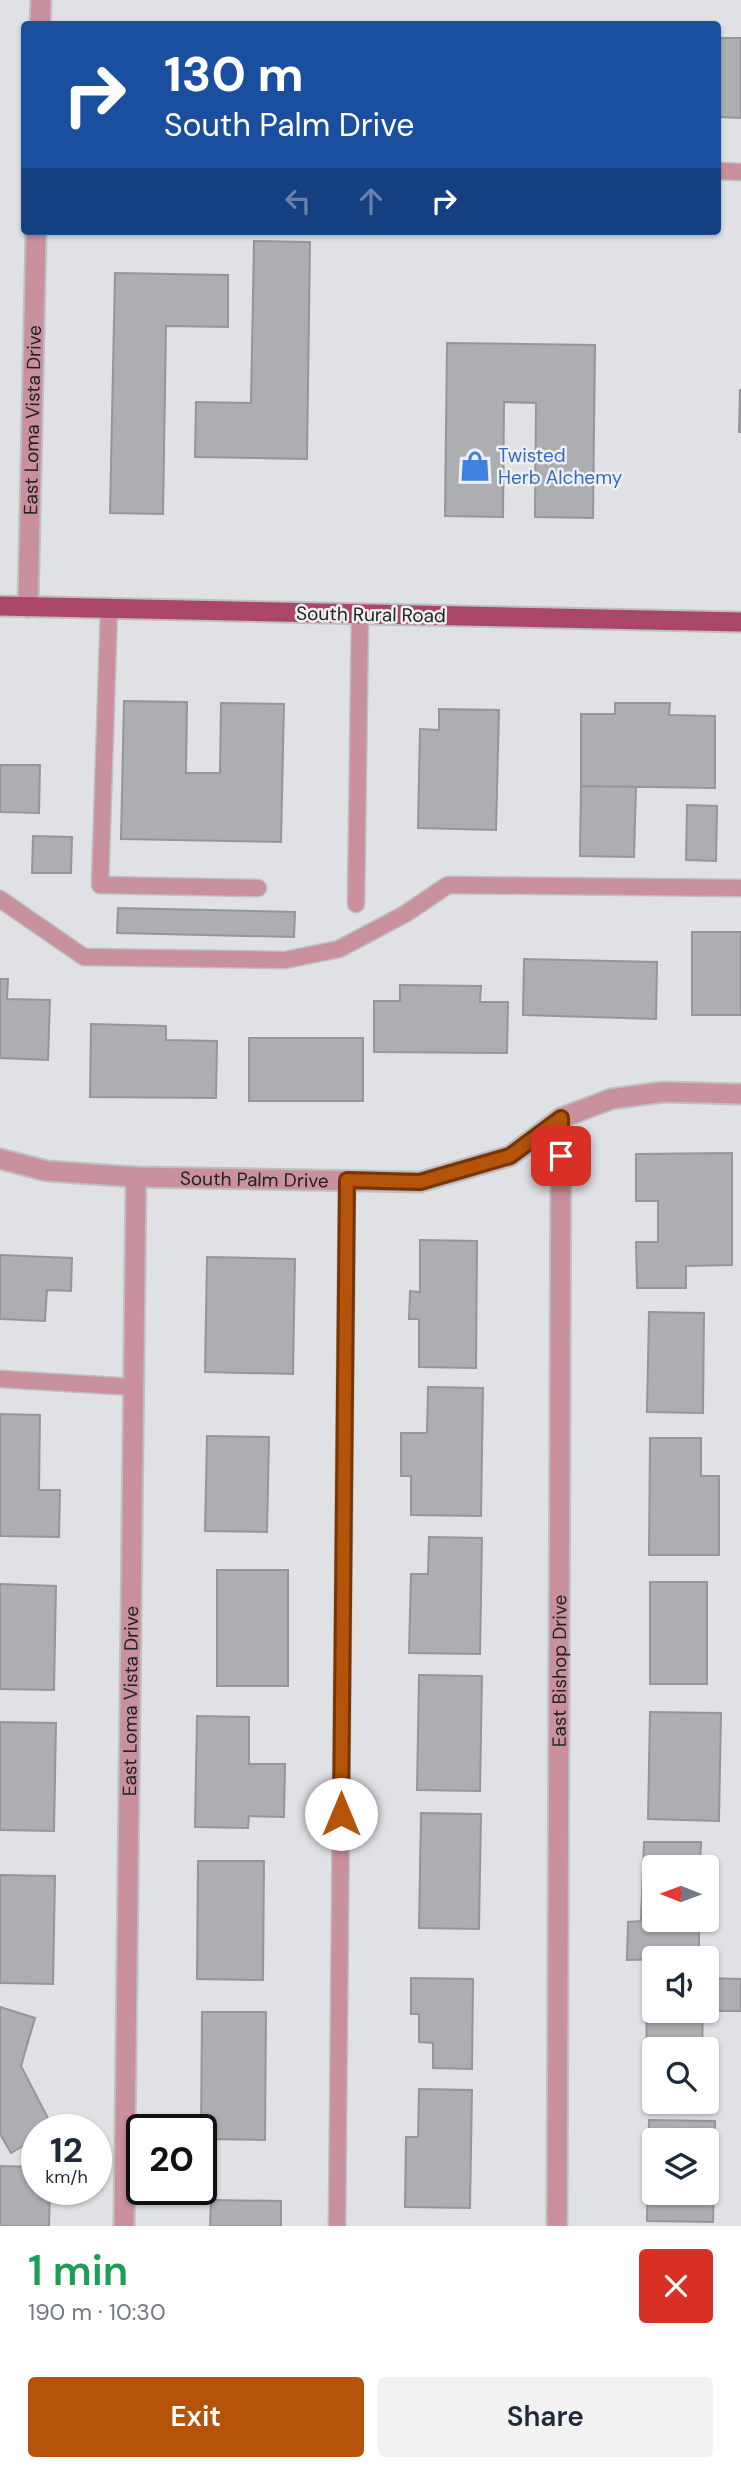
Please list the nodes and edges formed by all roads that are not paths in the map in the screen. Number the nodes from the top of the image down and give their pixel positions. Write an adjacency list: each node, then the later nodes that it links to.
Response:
1 (41, 0): 2 (street)
2 (40, 21)
3 (721, 171): 4 (lane)
4 (741, 172)
5 (36, 235): 7 (street, East Loma Vista Drive)
6 (0, 606): 7 (main road, South Rural Road)
7 (28, 607): 8 (main road, South Rural Road)
8 (109, 608): 9 (main road, South Rural Road); 11 (lane)
9 (360, 614): 10 (main road, South Rural Road); 14 (lane)
10 (741, 622)
11 (258, 888)
12 (741, 888): 13 (lane)
13 (0, 899)
14 (356, 904)
15 (741, 1094): 16 (street, South Palm Drive)
16 (561, 1118): 19 (street, South Palm Drive); 24 (street, East Bishop Drive)
17 (0, 1159): 18 (street, South Palm Drive)
18 (136, 1177): 19 (street, South Palm Drive); 21 (street, East Loma Vista Drive)
19 (347, 1180): 23 (lane)
20 (0, 1379): 21 (lane)
21 (134, 1387): 22 (street, East Loma Vista Drive)
22 (124, 2226)
23 (337, 2226)
24 (557, 2226)

